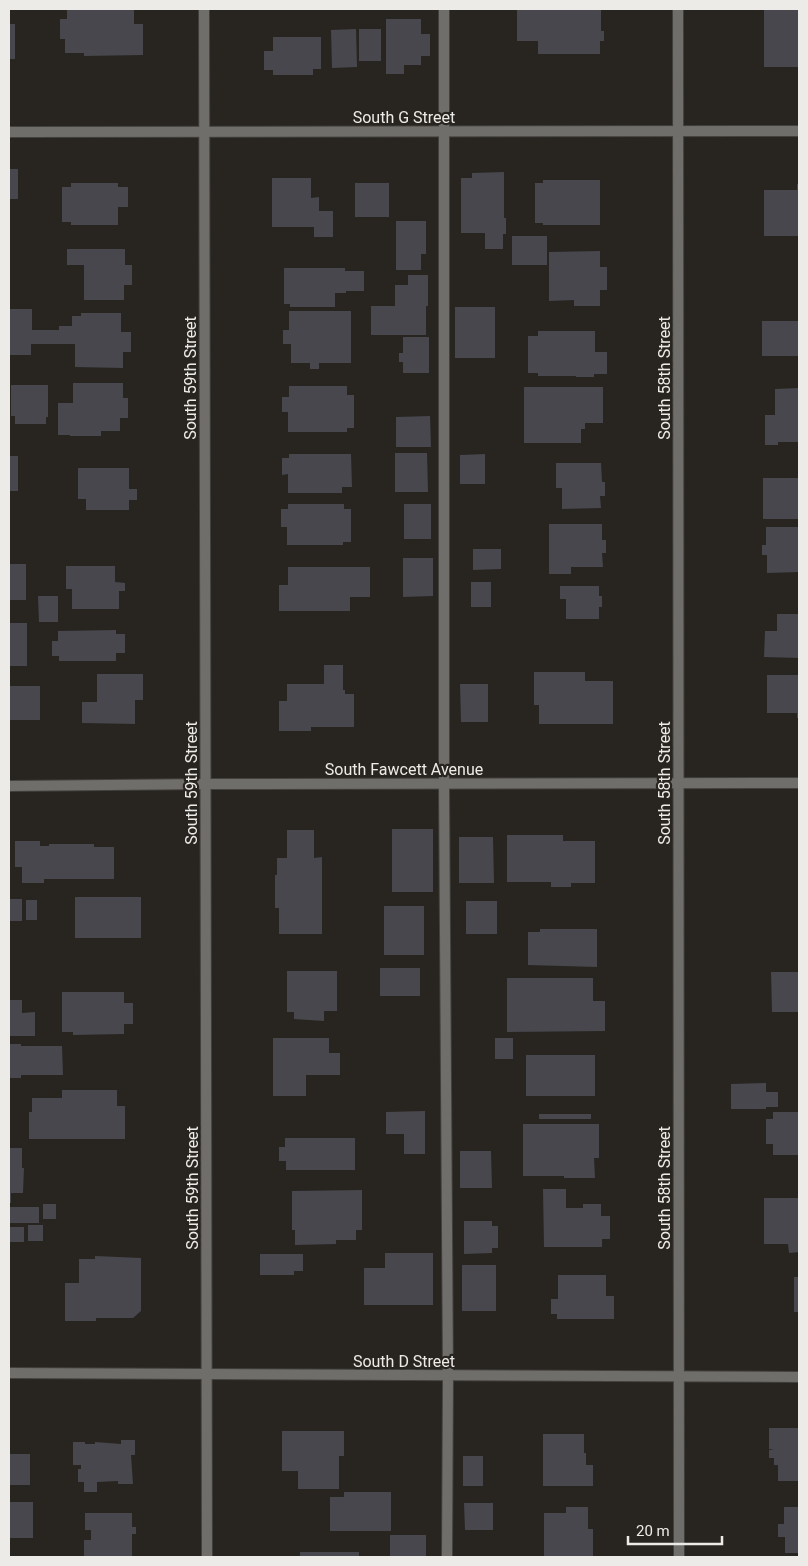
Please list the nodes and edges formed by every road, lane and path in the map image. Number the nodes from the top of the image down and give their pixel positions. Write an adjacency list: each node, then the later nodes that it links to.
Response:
1 (204, 9): 8 (street, South 59th Street)
2 (444, 9): 7 (street)
3 (678, 9): 5 (street, South 58th Street)
4 (799, 130): 5 (street, South G Street)
5 (679, 131): 7 (street, South G Street); 12 (street, South 58th Street)
6 (9, 132): 8 (street, South G Street)
7 (444, 132): 8 (street, South G Street); 11 (street)
8 (205, 133): 10 (street, South 59th Street)
9 (799, 783): 12 (street, South Fawcett Avenue)
10 (206, 784): 11 (street, South Fawcett Avenue); 13 (street, South Fawcett Avenue); 15 (street, South 59th Street)
11 (444, 784): 12 (street, South Fawcett Avenue); 16 (street)
12 (678, 784): 17 (street, South 58th Street)
13 (9, 786)
14 (9, 1373): 15 (street, South D Street)
15 (207, 1375): 16 (street, South D Street); 19 (street, South 59th Street)
16 (448, 1376): 17 (street, South D Street); 20 (street)
17 (679, 1376): 18 (street, South D Street); 21 (street, South 58th Street)
18 (799, 1377)
19 (207, 1557)
20 (447, 1557)
21 (679, 1557)

